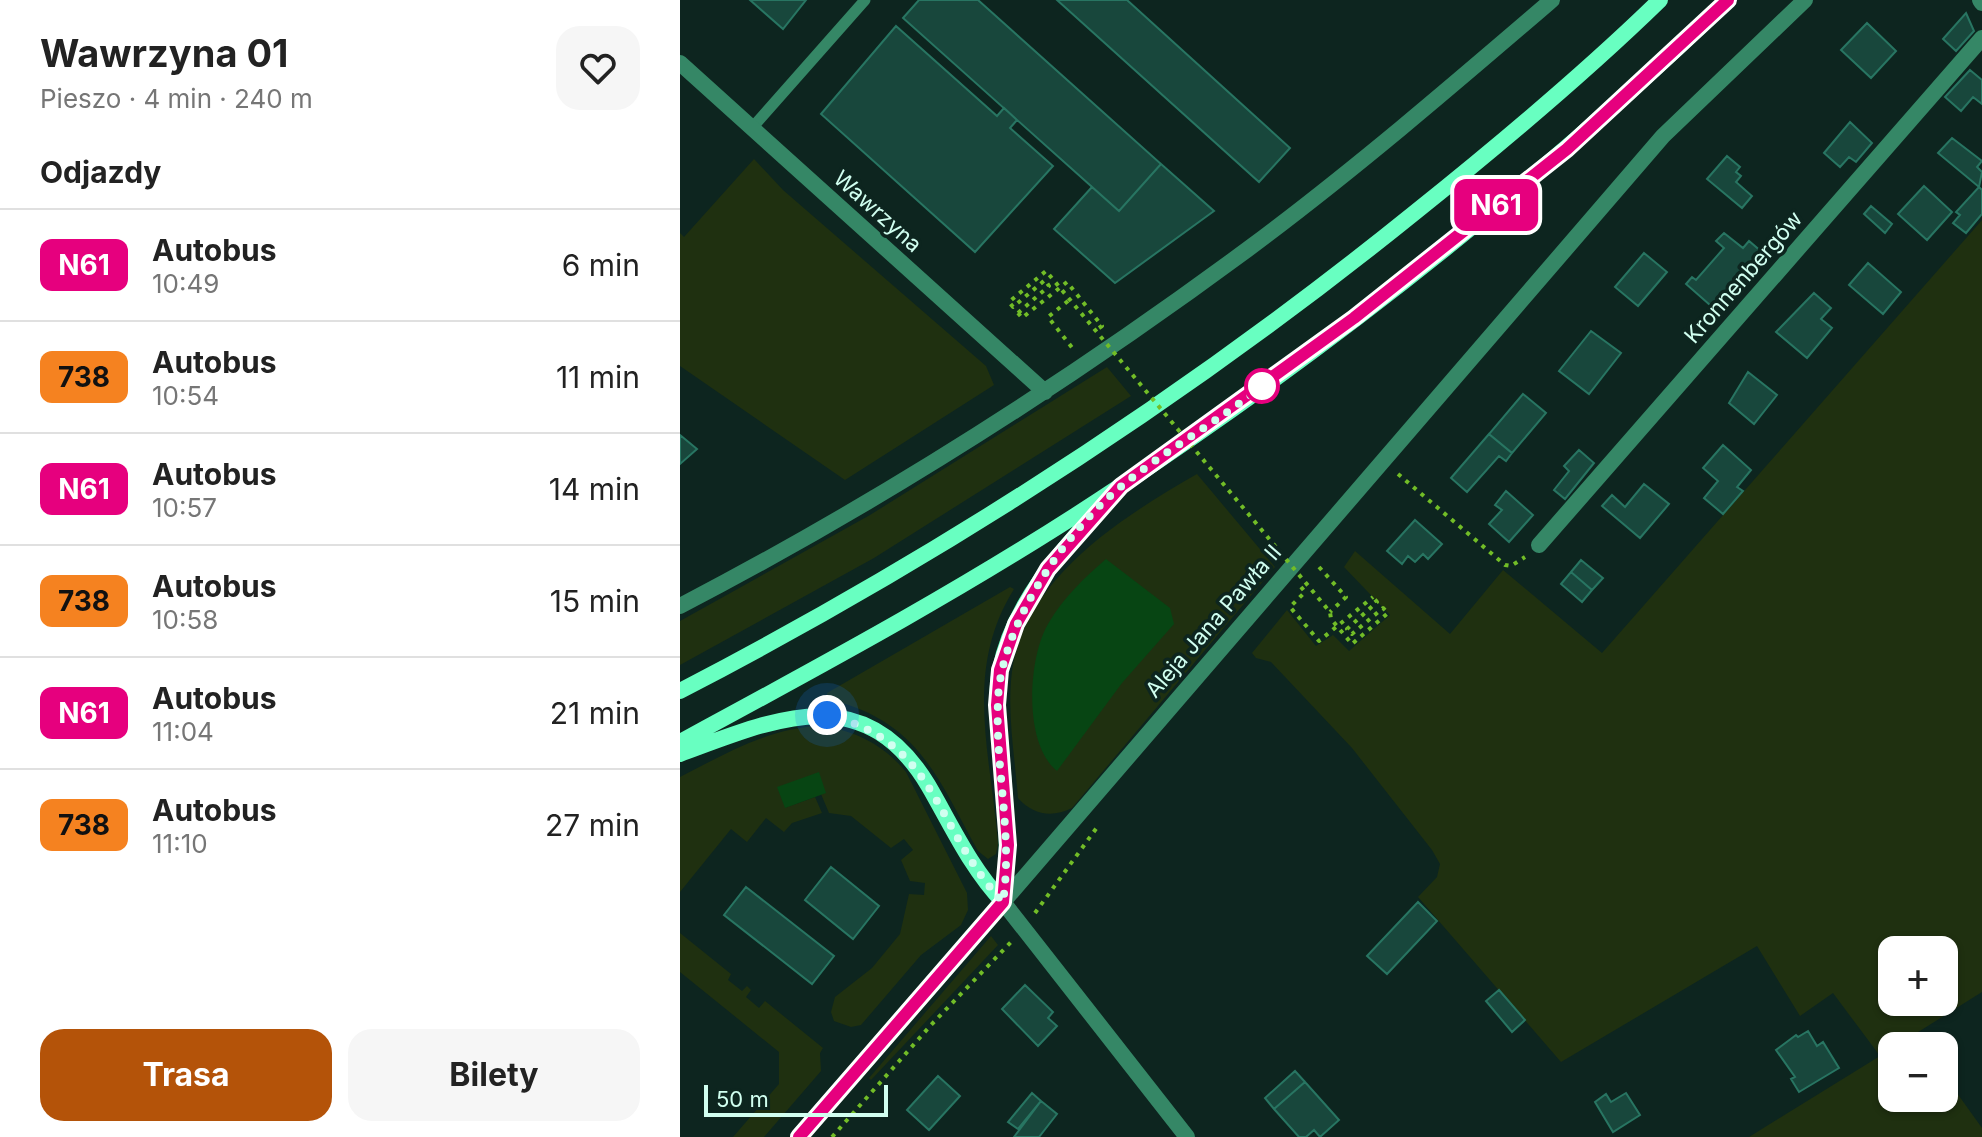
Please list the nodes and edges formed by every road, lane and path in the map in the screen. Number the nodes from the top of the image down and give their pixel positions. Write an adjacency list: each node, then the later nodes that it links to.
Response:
1 (865, 0): 8 (lane)
2 (1552, 0): 10 (street)
3 (1660, 0): 20 (main road)
4 (1728, 0): 14 (main road)
5 (1805, 0): 13 (street, Aleja Jana Pawła II)
6 (1982, 38): 15 (street, Kronnenbergów)
7 (680, 63): 8 (street, Wawrzyna)
8 (752, 128): 12 (street, Wawrzyna)
9 (1068, 301): 10 (path, bridge); 11 (path); 19 (path, bridge)
10 (1104, 350): 12 (street)
11 (1075, 352)
12 (1045, 392): 18 (street)
13 (1381, 461): 15 (path); 23 (street, Aleja Jana Pawła II)
14 (1121, 486): 21 (main road); 23 (main road)
15 (1539, 545)
16 (1317, 565): 19 (path)
17 (1300, 586): 19 (path, bridge)
18 (680, 606)
19 (1330, 612)
20 (680, 691)
21 (680, 742)
22 (680, 754): 23 (main road)
23 (1003, 902): 25 (street, Aleja Jana Pawła II); 27 (street)
24 (1015, 938): 26 (path)
25 (798, 1137)
26 (832, 1137)
27 (1187, 1137)

